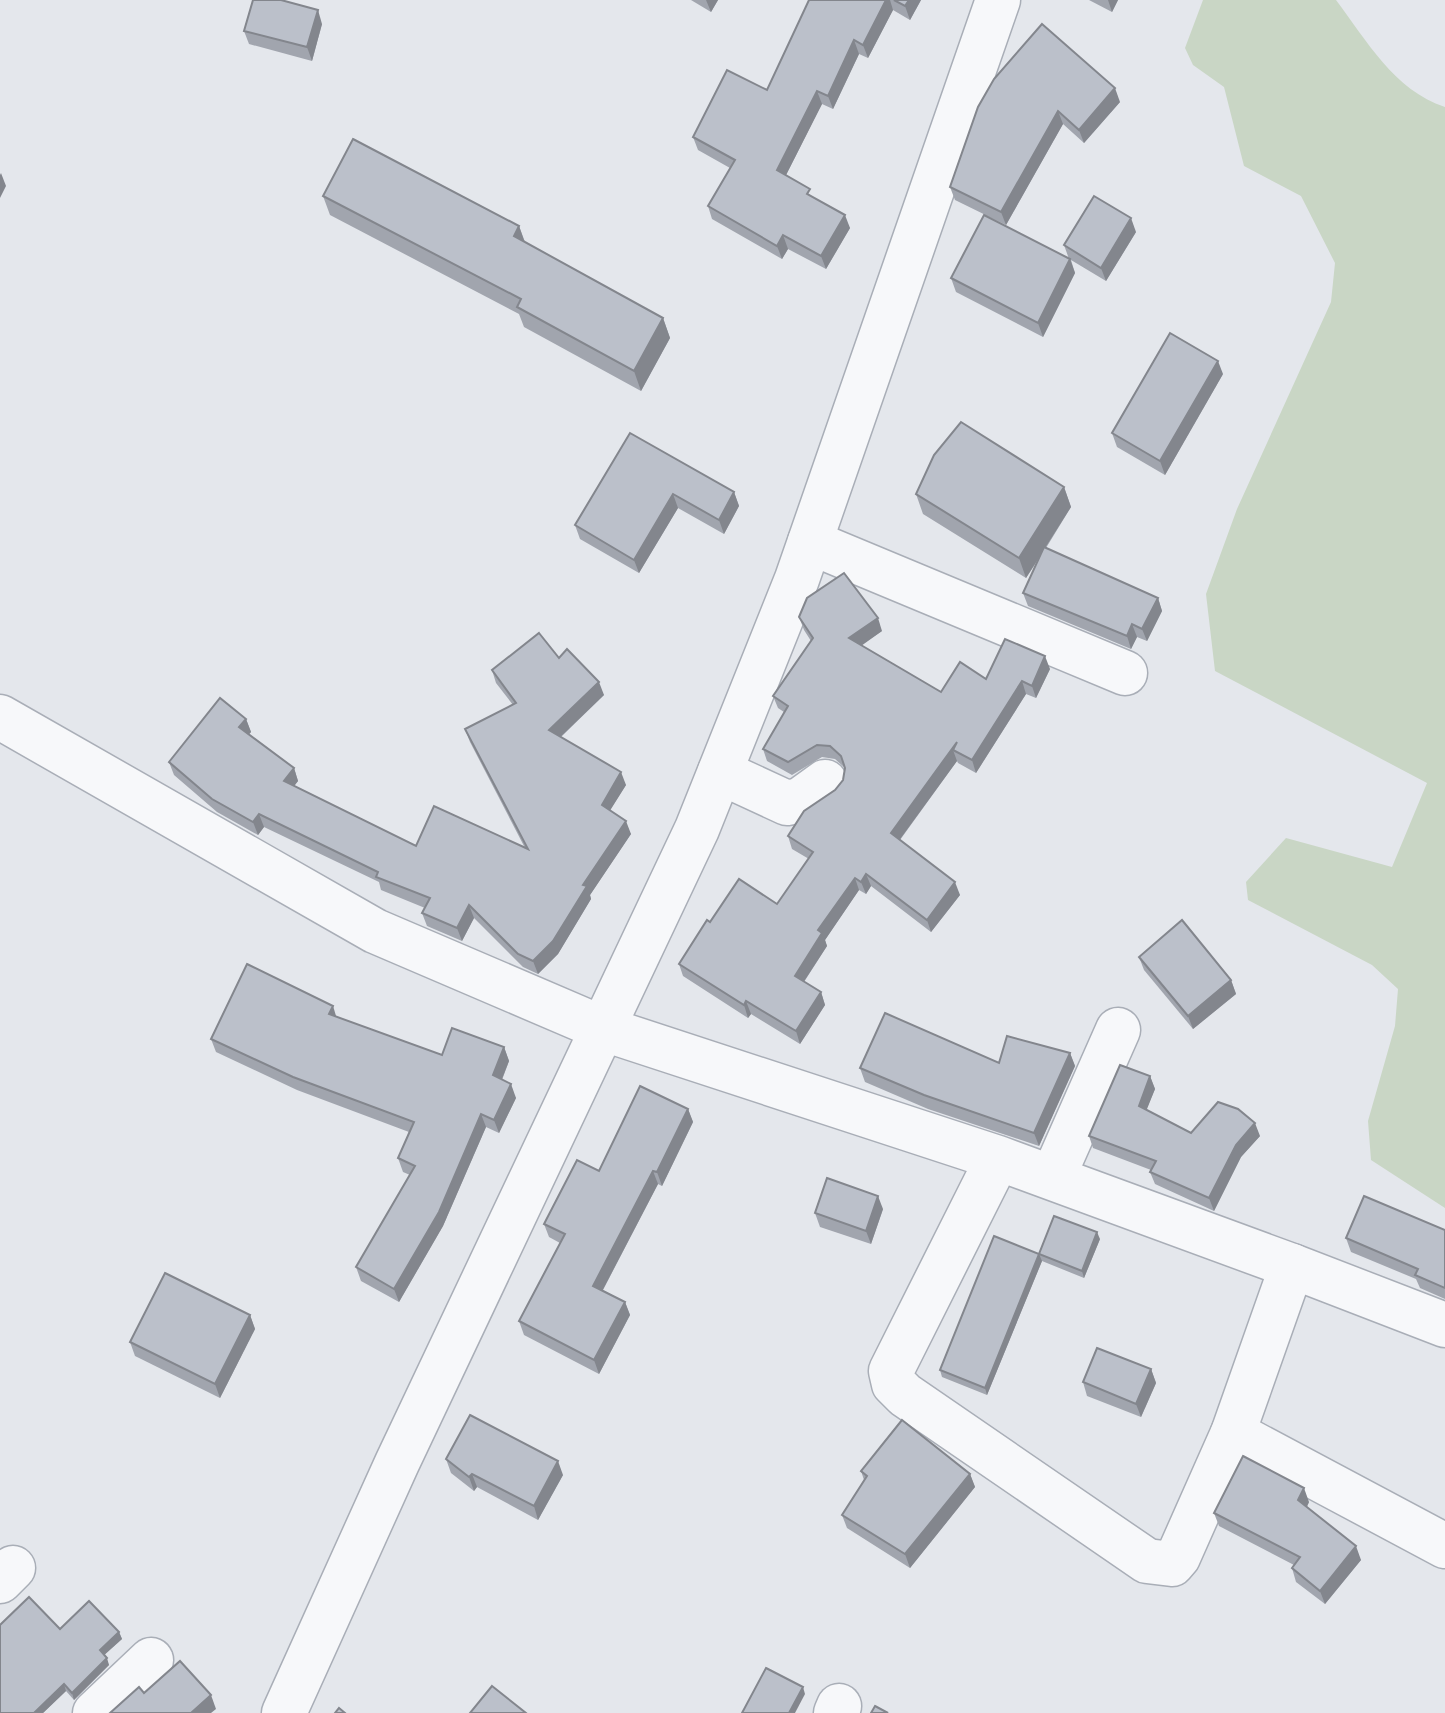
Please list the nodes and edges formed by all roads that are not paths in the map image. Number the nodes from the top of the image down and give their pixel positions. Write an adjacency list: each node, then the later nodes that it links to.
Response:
1 (998, 0): 2 (street)
2 (810, 542): 3 (street); 5 (street)
3 (1125, 673)
4 (0, 717): 7 (street)
5 (720, 772): 6 (street); 7 (street)
6 (825, 782)
7 (604, 1029): 9 (street); 17 (street)
8 (1118, 1030): 10 (street)
9 (998, 1158): 10 (street); 13 (street)
10 (1053, 1177): 11 (street)
11 (1292, 1266): 12 (street); 13 (street)
12 (1445, 1325)
13 (1233, 1433): 14 (street)
14 (1445, 1546)
15 (151, 1660): 16 (street)
16 (95, 1713)
17 (284, 1713)

